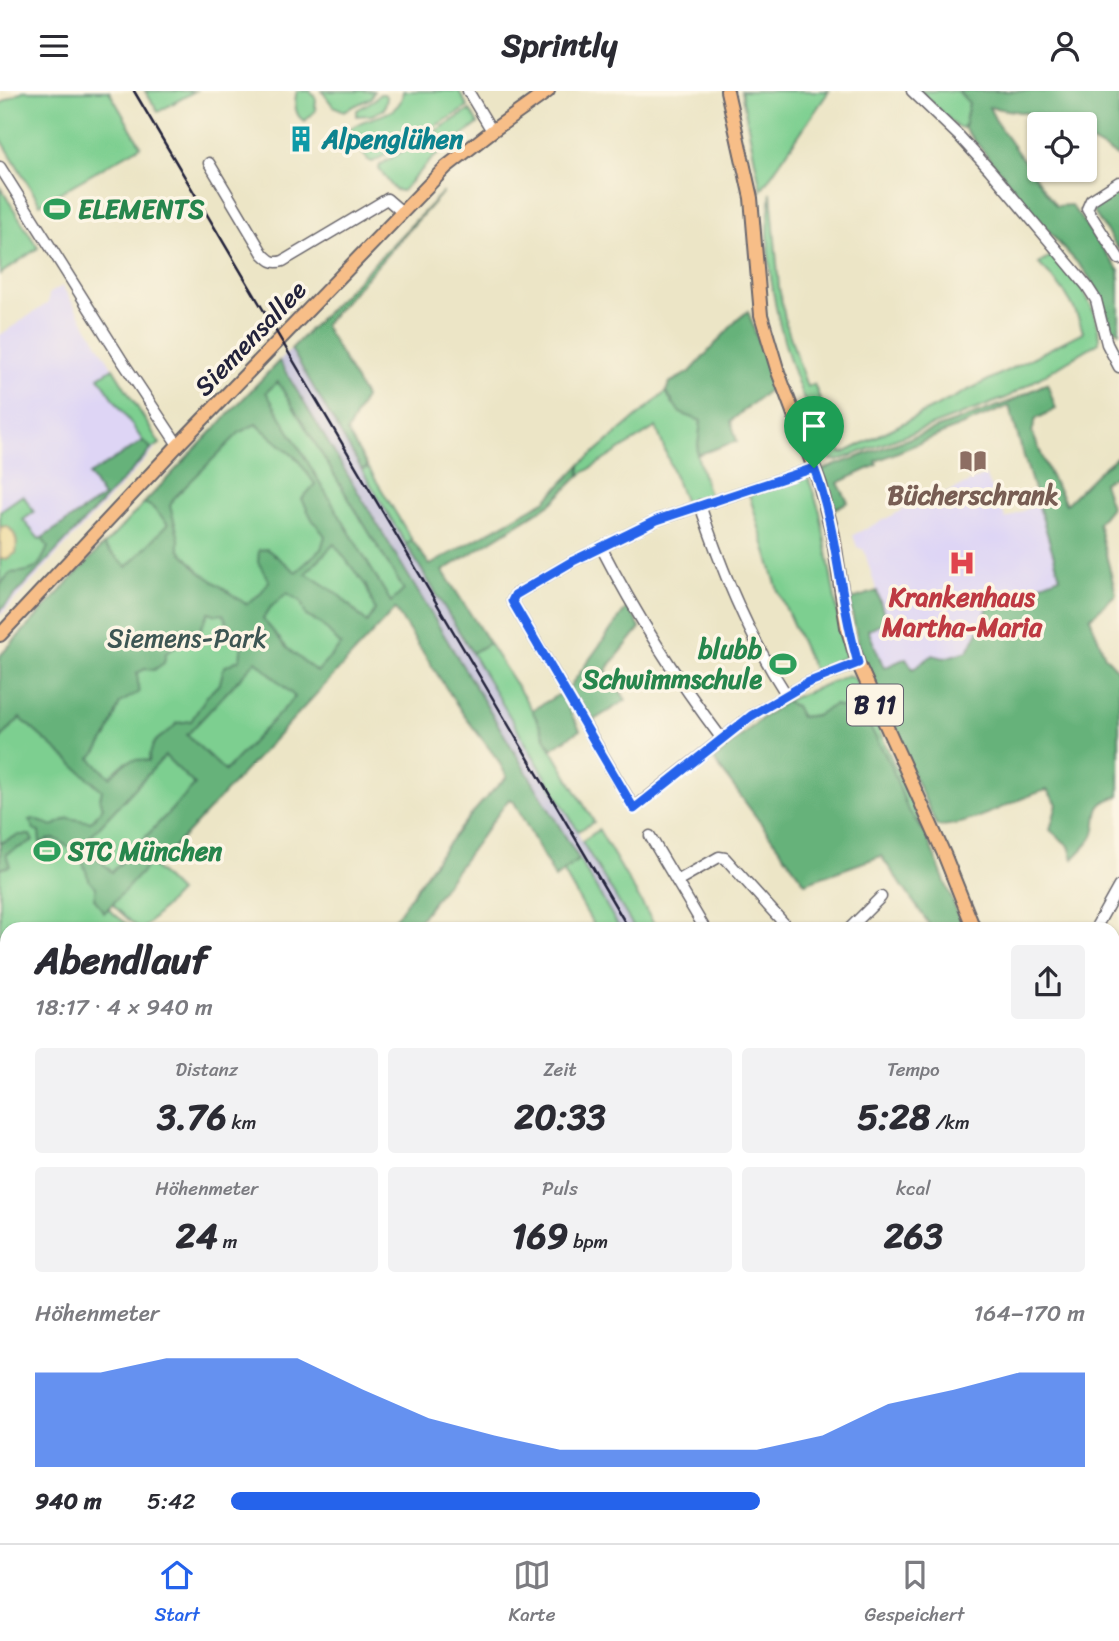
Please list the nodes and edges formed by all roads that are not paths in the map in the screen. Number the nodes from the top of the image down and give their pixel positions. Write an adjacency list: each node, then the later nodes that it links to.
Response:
1 (468, 91): 5 (street)
2 (548, 91): 5 (main road, Siemensallee)
3 (727, 91): 13 (main road, B 11)
4 (912, 91): 11 (street)
5 (492, 131): 9 (main road, Siemensallee)
6 (209, 163): 9 (street)
7 (0, 167): 12 (street)
8 (1119, 182): 10 (street)
9 (402, 212): 12 (main road, Siemensallee)
10 (1119, 258)
11 (1119, 367)
12 (178, 445): 16 (main road, Siemensallee)
13 (814, 468): 14 (street); 17 (main road, B 11)
14 (700, 505): 15 (street); 18 (street)
15 (601, 547): 19 (street); 19 (street)
16 (0, 635)
17 (858, 663): 18 (street); 27 (main road, B 11)
18 (786, 694): 19 (street)
19 (722, 739)
20 (650, 836): 21 (street)
21 (677, 881): 24 (street); 25 (street)
22 (1119, 886): 28 (street)
23 (881, 897): 26 (street)
24 (701, 922)
25 (783, 922)
26 (856, 922)
27 (971, 922)
28 (1099, 922)

